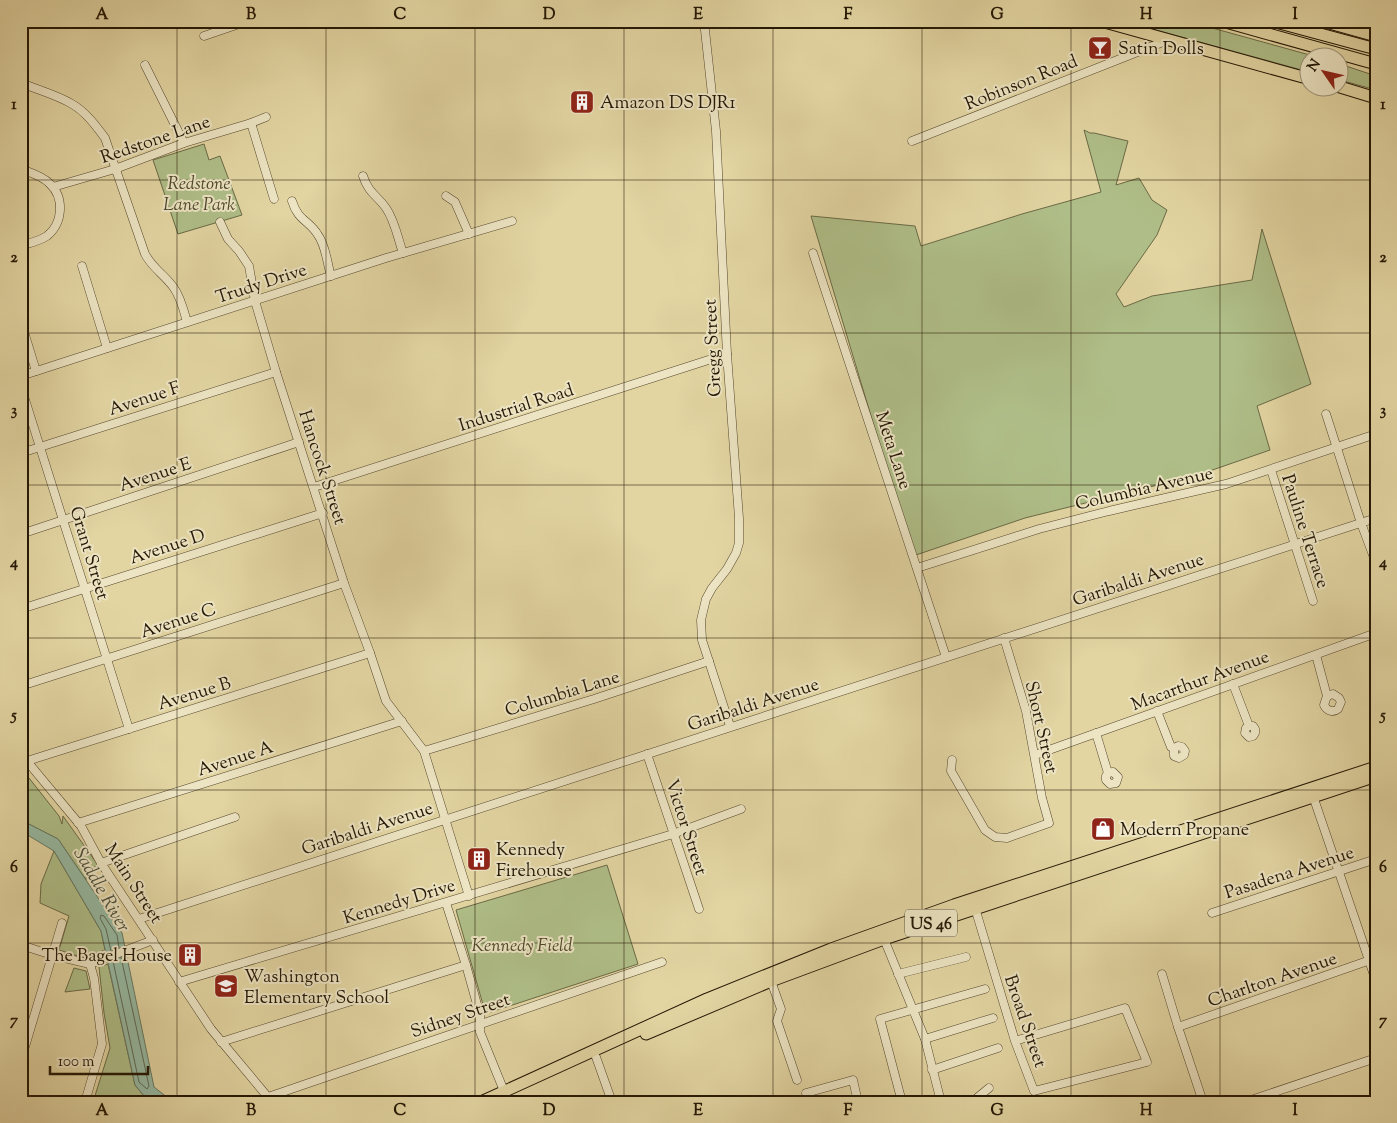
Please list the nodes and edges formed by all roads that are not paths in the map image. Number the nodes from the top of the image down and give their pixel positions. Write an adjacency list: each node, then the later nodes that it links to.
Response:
1 (248, 21): 7 (street)
2 (704, 21): 44 (street, Gregg Street)
3 (1101, 21): 9 (highway)
4 (1222, 21): 10 (highway)
5 (1272, 21): 12 (highway)
6 (1322, 21): 8 (highway)
7 (204, 36)
8 (1376, 36)
9 (1168, 40): 17 (highway); 23 (street, Robinson Road)
10 (1305, 45): 11 (highway); 14 (highway)
11 (1311, 48)
12 (1376, 50)
13 (1350, 63): 16 (highway)
14 (1376, 64)
15 (145, 65): 24 (street)
16 (1376, 72)
17 (1300, 76)
18 (21, 83): 26 (street)
19 (1350, 90): 20 (highway)
20 (1376, 98)
21 (266, 117): 22 (street, Redstone Lane)
22 (251, 123): 24 (street, Redstone Lane); 30 (street)
23 (912, 141)
24 (184, 143): 26 (street, Redstone Lane)
25 (21, 169): 28 (street)
26 (115, 169): 28 (street, Redstone Lane); 42 (street)
27 (363, 176): 36 (street)
28 (53, 187): 35 (street)
29 (446, 196): 34 (street)
30 (274, 199)
31 (292, 201): 39 (street)
32 (512, 221): 34 (street, Trudy Drive)
33 (220, 222): 40 (street, Hancock Street)
34 (469, 234): 36 (street, Trudy Drive)
35 (21, 246)
36 (403, 253): 39 (street, Trudy Drive)
37 (813, 253): 64 (street, Meta Lane)
38 (82, 266): 43 (street)
39 (331, 276): 40 (street, Trudy Drive)
40 (255, 301): 42 (street, Trudy Drive); 46 (street, Hancock Street)
41 (21, 322): 45 (street)
42 (187, 322): 43 (street, Trudy Drive)
43 (107, 348): 45 (street, Trudy Drive)
44 (727, 354): 56 (street, Industrial Road); 75 (street, Gregg Street)
45 (36, 371): 47 (street, Trudy Drive)
46 (276, 372): 51 (street, Hancock Street); 52 (street, Avenue F)
47 (21, 376)
48 (21, 386): 52 (street, Grant Street)
49 (1326, 414): 53 (street)
50 (1376, 434): 53 (street, Columbia Avenue)
51 (299, 442): 56 (street, Hancock Street); 59 (street, Avenue E)
52 (41, 447): 54 (street, Avenue F); 59 (street, Grant Street)
53 (1337, 447): 55 (street, Columbia Avenue); 60 (street)
54 (21, 453)
55 (1271, 470): 62 (street, Pauline Terrace); 64 (street, Columbia Avenue)
56 (314, 487): 57 (street, Hancock Street)
57 (323, 513): 65 (street, Hancock Street); 66 (street, Avenue D)
58 (1376, 518): 60 (street, Garibaldi Avenue)
59 (64, 520): 61 (street, Avenue E); 66 (street, Grant Street)
60 (1361, 523): 62 (street, Garibaldi Avenue); 63 (street)
61 (21, 534)
62 (1294, 544): 67 (street, Pauline Terrace); 70 (street, Garibaldi Avenue)
63 (1376, 563)
64 (917, 568): 73 (street, Meta Lane)
65 (344, 583): 71 (street, Hancock Street); 74 (street, Avenue C)
66 (86, 588): 68 (street, Avenue D); 74 (street, Grant Street)
67 (1313, 601)
68 (21, 609)
69 (1376, 633): 72 (street, Macarthur Avenue)
70 (1004, 638): 73 (street, Garibaldi Avenue); 88 (street, Short Street)
71 (370, 653): 80 (street, Hancock Street); 83 (street, Avenue B)
72 (1316, 655): 76 (street, Macarthur Avenue); 78 (street)
73 (946, 657): 81 (street, Garibaldi Avenue)
74 (108, 658): 77 (street, Avenue C); 83 (street, Grant Street)
75 (709, 662): 81 (street, Gregg Street); 86 (street, Columbia Lane)
76 (1233, 684): 79 (street, Macarthur Avenue); 82 (street)
77 (21, 686)
78 (1327, 696)
79 (1157, 711): 84 (street, Macarthur Avenue); 85 (street)
80 (402, 721): 86 (street, Hancock Street); 98 (street, Avenue A)
81 (730, 726): 87 (street, Garibaldi Avenue)
82 (1249, 726)
83 (129, 729): 89 (street, Avenue B)
84 (1096, 733): 88 (street, Macarthur Avenue); 92 (street)
85 (1174, 748)
86 (424, 751): 97 (street, Hancock Street)
87 (647, 754): 97 (street, Garibaldi Avenue); 99 (street, Victor Street)
88 (1035, 755): 90 (street, Short Street)
89 (24, 758): 98 (street, Main Street)
90 (952, 760)
91 (1376, 766): 139 (highway, US 46)
92 (1108, 773)
93 (1376, 776): 94 (highway, US 46)
94 (1313, 796): 102 (street); 105 (highway, US 46)
95 (741, 809): 99 (street, Kennedy Drive)
96 (235, 817): 101 (street)
97 (444, 819): 103 (street, Hancock Street); 108 (street, Garibaldi Avenue)
98 (78, 823): 101 (street, Main Street)
99 (673, 834): 103 (street, Kennedy Drive); 106 (street, Victor Street)
100 (1376, 859): 102 (street, Pasadena Avenue)
101 (102, 863): 108 (street, Main Street)
102 (1338, 872): 107 (street, Pasadena Avenue); 115 (street)
103 (469, 896): 104 (street, Kennedy Drive)
104 (446, 903): 118 (street); 122 (street, Kennedy Drive)
105 (975, 908): 110 (highway, US 46); 130 (street, Broad Street)
106 (699, 910)
107 (1212, 914)
108 (139, 919): 111 (street, Main Street)
109 (62, 923): 113 (street)
110 (884, 939): 119 (street); 121 (highway, US 46)
111 (153, 940): 117 (street); 122 (street, Main Street)
112 (21, 945): 113 (street)
113 (52, 955): 117 (street); 135 (street)
114 (966, 957): 119 (street)
115 (1372, 960): 123 (street); 128 (street, Charlton Avenue)
116 (662, 962): 127 (street, Sidney Street)
117 (90, 964): 141 (street)
118 (466, 964): 127 (street); 131 (street)
119 (898, 974): 125 (street)
120 (1162, 974): 128 (street)
121 (771, 981): 133 (highway, US 46); 137 (street)
122 (180, 982): 131 (street, Main Street)
123 (1376, 982)
124 (985, 989): 125 (street)
125 (912, 1010): 129 (street); 146 (street)
126 (993, 1018): 129 (street)
127 (480, 1023): 139 (street); 140 (street, Sidney Street)
128 (1178, 1027): 149 (street)
129 (925, 1040): 136 (street)
130 (1015, 1041): 130 (street, Broad Street)
131 (221, 1042): 140 (street, Main Street)
132 (998, 1048): 136 (street)
133 (596, 1056): 139 (highway, US 46); 143 (street)
134 (1376, 1058): 150 (street)
135 (21, 1060)
136 (932, 1070): 147 (street)
137 (797, 1080)
138 (989, 1088): 148 (street)
139 (503, 1098): 142 (highway, US 46)
140 (270, 1099)
141 (85, 1102)
142 (481, 1102)
143 (612, 1102)
144 (809, 1102): 145 (street)
145 (858, 1102)
146 (902, 1102)
147 (942, 1102)
148 (972, 1102)
149 (1203, 1102)
150 (1245, 1102)

